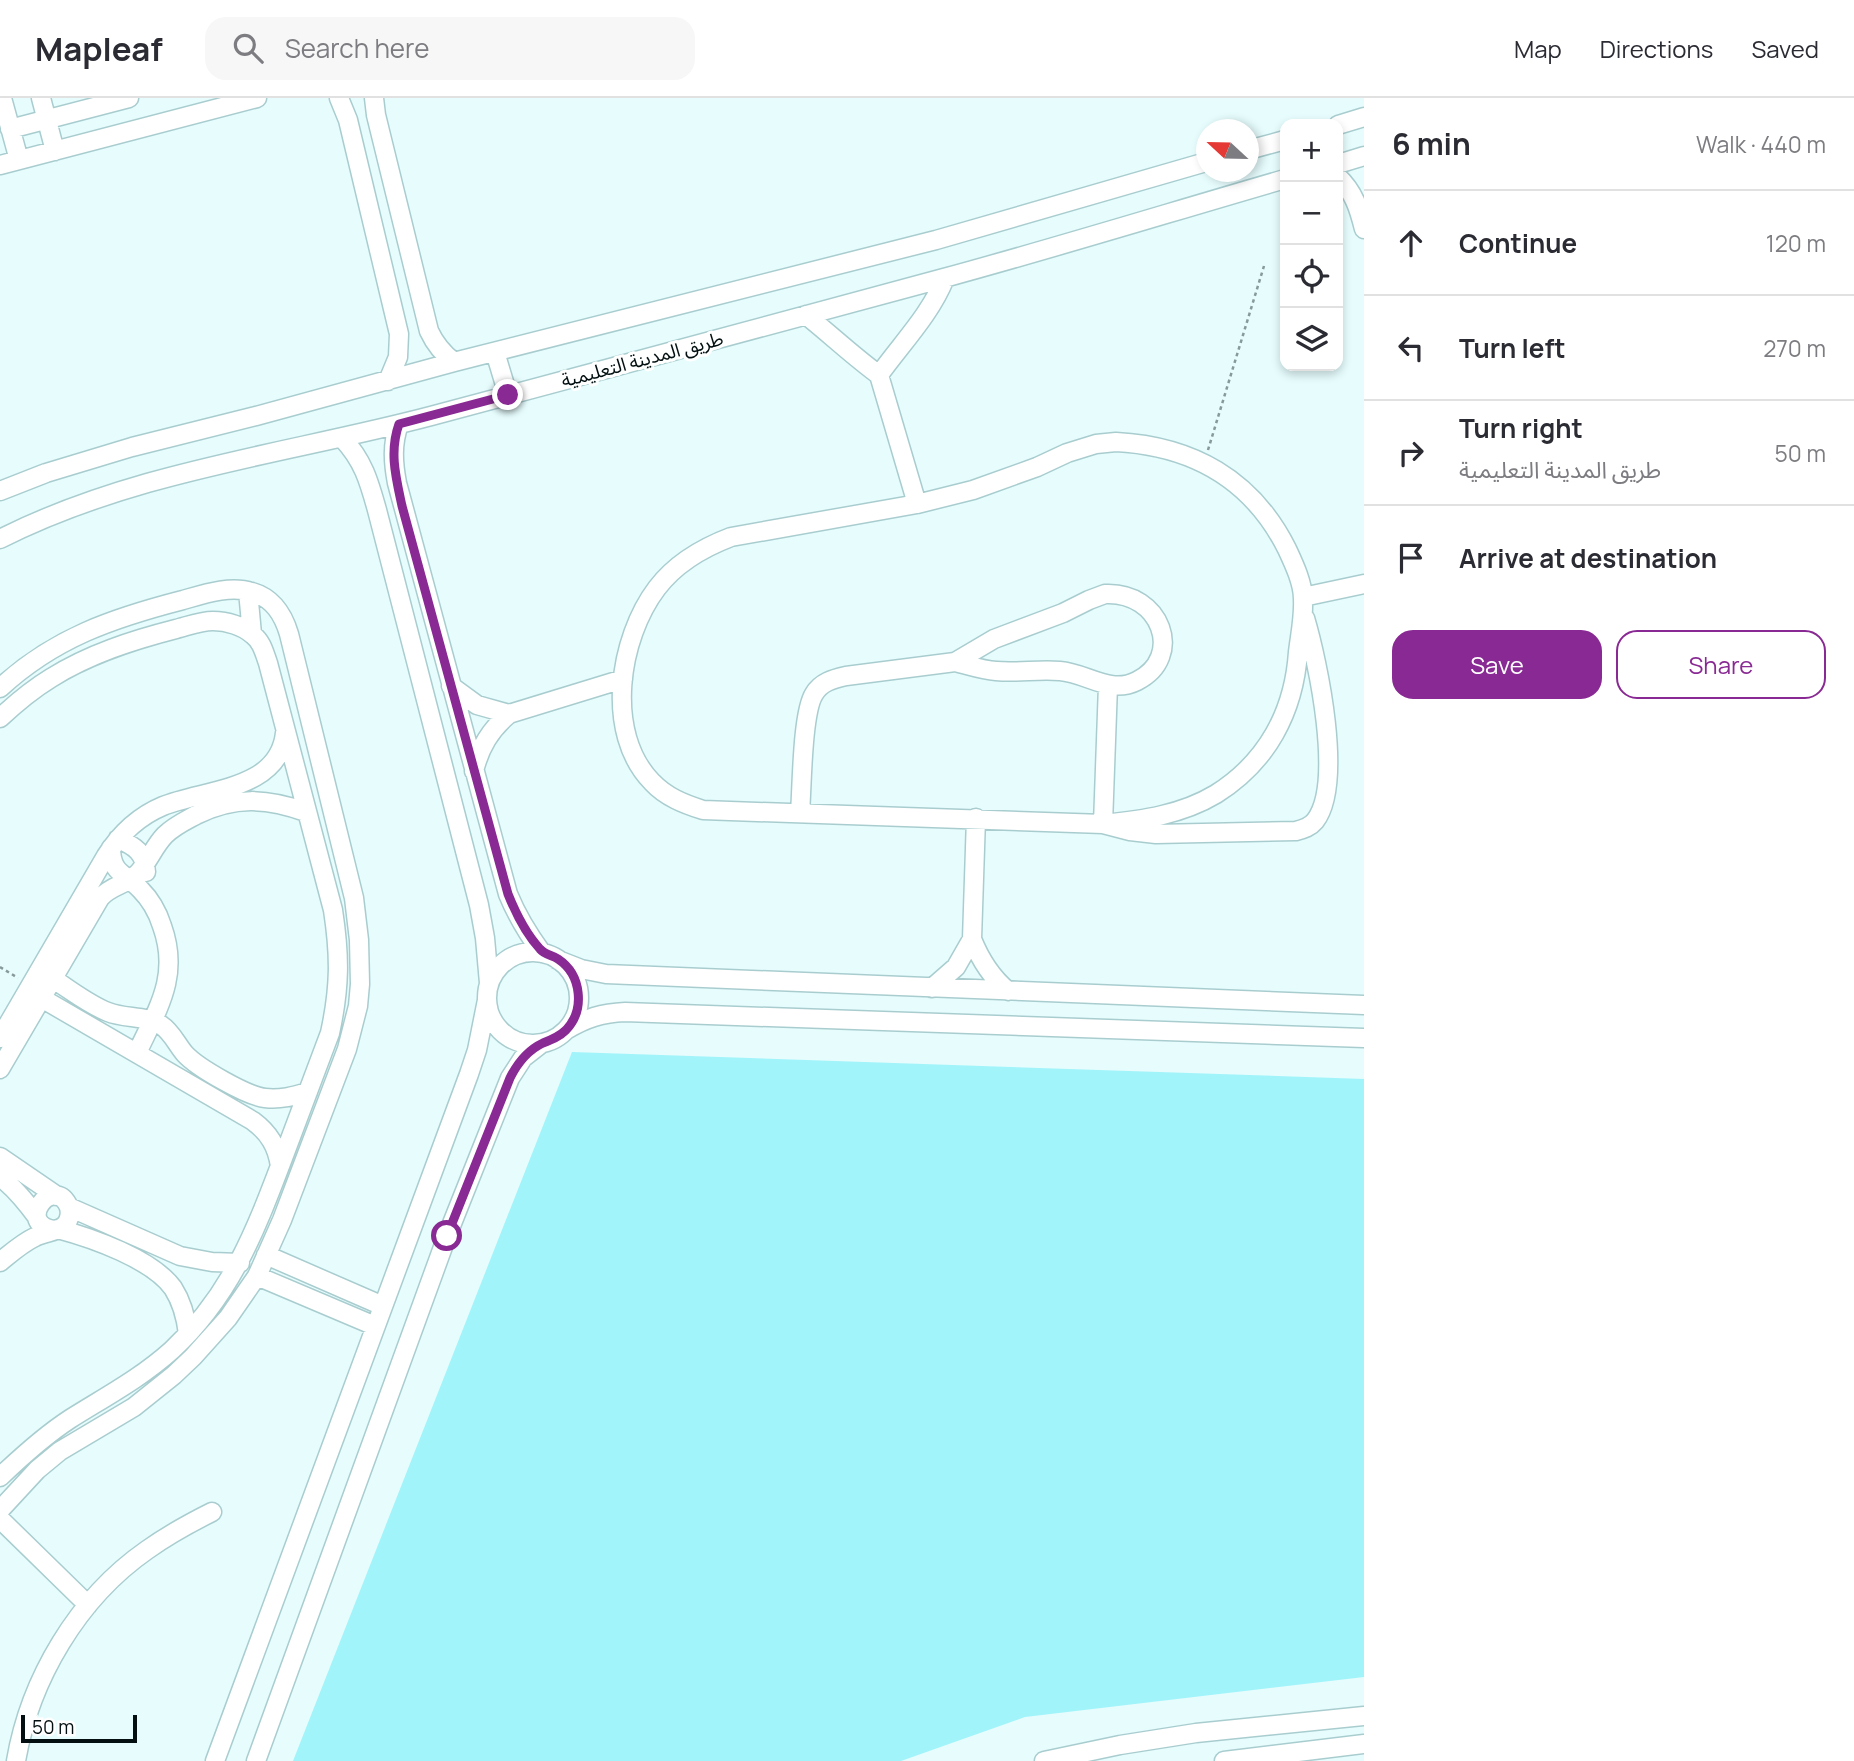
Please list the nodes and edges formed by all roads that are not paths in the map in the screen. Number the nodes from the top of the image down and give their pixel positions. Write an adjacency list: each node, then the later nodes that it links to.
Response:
1 (2, 98): 10 (street)
2 (41, 98): 8 (street)
3 (129, 98): 8 (street)
4 (257, 98): 13 (street)
5 (339, 98): 27 (street)
6 (374, 98): 25 (street)
7 (1364, 117): 9 (street)
8 (47, 120): 10 (street); 13 (street)
9 (1343, 123)
10 (10, 129): 15 (street)
11 (1280, 141): 12 (street)
12 (1259, 147)
13 (55, 150): 15 (street)
14 (1364, 156): 16 (street)
15 (19, 160): 17 (street)
16 (1343, 162)
17 (0, 165)
18 (1196, 165): 24 (street)
19 (1280, 180): 22 (street, طريق المدينة التعليمية)
20 (1343, 182): 21 (street)
21 (1364, 229)
22 (945, 278): 23 (street, طريق المدينة التعليمية); 26 (street)
23 (806, 315): 26 (street); 28 (street, طريق المدينة التعليمية)
24 (495, 352): 25 (street); 28 (street)
25 (454, 362): 27 (street)
26 (879, 375): 32 (street)
27 (388, 381): 31 (street)
28 (508, 395): 29 (street, طريق المدينة التعليمية)
29 (399, 424): 30 (street, طريق المدينة التعليمية); 43 (street)
30 (342, 438): 33 (street, طريق المدينة التعليمية); 63 (street)
31 (0, 491)
32 (917, 505): 36 (street); 41 (street)
33 (0, 538)
34 (1364, 584): 36 (street)
35 (248, 591): 37 (street); 38 (street); 58 (street)
36 (1303, 603): 52 (street); 52 (street)
37 (96, 626): 39 (street); 44 (street)
38 (252, 634): 39 (street); 47 (street)
39 (105, 651): 46 (street)
40 (955, 662): 42 (street); 42 (street); 50 (street)
41 (623, 679): 45 (street); 50 (street)
42 (1108, 685): 52 (street)
43 (451, 686): 45 (street); 48 (street)
44 (0, 688)
45 (509, 714): 48 (street)
46 (0, 718)
47 (285, 730): 49 (street); 53 (street)
48 (474, 771): 60 (street)
49 (306, 812): 54 (street); 59 (street)
50 (800, 813): 51 (street)
51 (976, 818): 52 (street); 57 (street)
52 (1103, 824)
53 (114, 844): 54 (street); 55 (street); 61 (street)
54 (145, 864): 55 (street); 56 (street)
55 (130, 880): 56 (street); 61 (street)
56 (151, 903): 67 (street)
57 (972, 939): 62 (street); 64 (street)
58 (359, 940): 59 (street); 81 (street)
59 (338, 945): 74 (street)
60 (550, 956): 62 (street); 63 (street); 68 (street)
61 (46, 974): 65 (street); 67 (street)
62 (932, 988): 64 (street)
63 (488, 991): 71 (street); 87 (street)
64 (1008, 991): 66 (street)
65 (34, 994): 69 (street); 72 (street); 73 (street)
66 (1364, 1005)
67 (152, 1021): 72 (street); 74 (street)
68 (566, 1030): 70 (street); 71 (street)
69 (0, 1038)
70 (1364, 1038)
71 (541, 1044): 101 (street)
72 (137, 1053): 76 (street)
73 (0, 1069)
74 (308, 1092): 76 (street)
75 (0, 1157): 78 (street)
76 (280, 1167): 79 (street)
77 (0, 1177): 80 (street)
78 (63, 1201): 80 (street); 82 (street); 85 (street)
79 (263, 1211): 81 (street); 85 (street)
80 (37, 1217): 82 (street)
81 (282, 1220): 83 (street)
82 (56, 1229): 84 (street); 89 (street)
83 (266, 1255): 86 (street); 87 (street)
84 (0, 1262)
85 (240, 1263): 89 (street)
86 (257, 1276): 88 (street); 93 (street)
87 (383, 1306): 88 (street)
88 (375, 1326): 100 (street)
89 (188, 1334): 90 (street)
90 (23, 1455): 91 (street); 92 (street)
91 (0, 1466)
92 (0, 1477)
93 (0, 1510)
94 (212, 1511): 96 (street)
95 (0, 1519): 96 (street)
96 (88, 1605): 99 (street)
97 (1364, 1716): 102 (street)
98 (1364, 1744): 103 (street)
99 (16, 1761)
100 (215, 1761)
101 (257, 1761)
102 (1044, 1761)
103 (1224, 1761)

